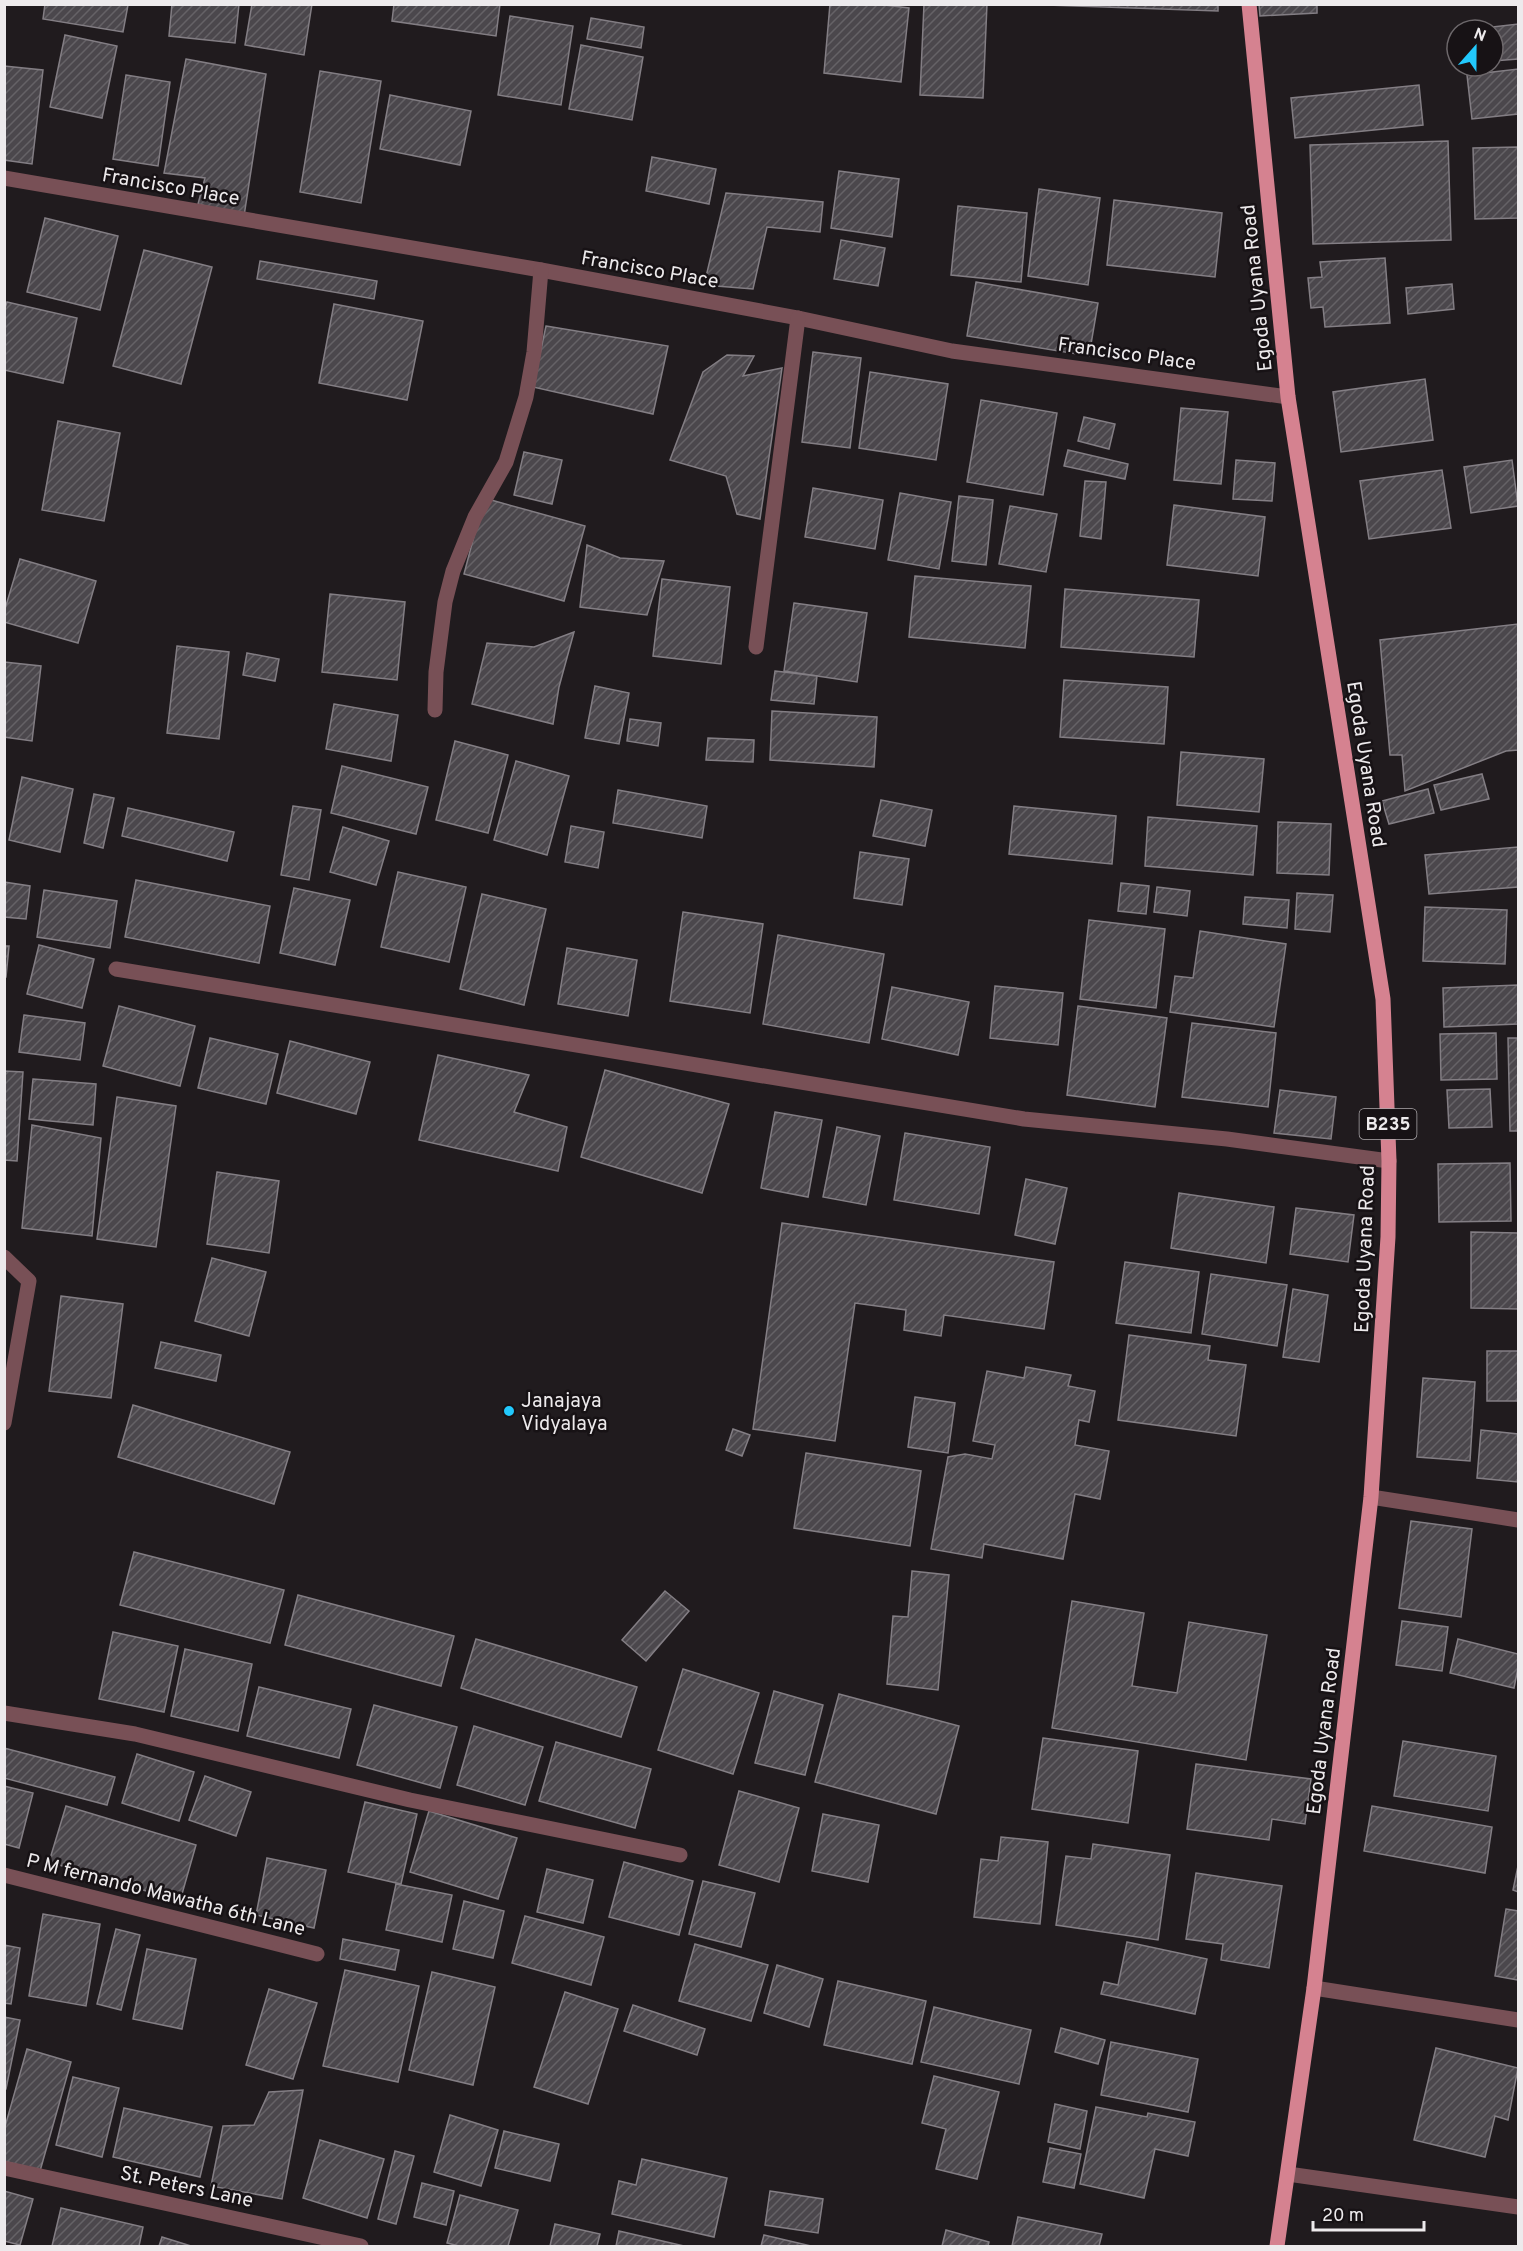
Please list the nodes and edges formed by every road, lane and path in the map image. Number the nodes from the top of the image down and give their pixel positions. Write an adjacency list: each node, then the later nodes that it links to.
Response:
1 (1249, 4): 5 (main road, Egoda Uyana Road / B235)
2 (4, 178): 3 (street, Francisco Place)
3 (541, 270): 4 (street, Francisco Place); 7 (street)
4 (798, 318): 5 (street, Francisco Place); 6 (street)
5 (1288, 397): 9 (main road, Egoda Uyana Road / B235)
6 (756, 647)
7 (435, 710)
8 (116, 969): 9 (street)
9 (1389, 1161): 12 (main road, Egoda Uyana Road / B235)
10 (4, 1257): 11 (street)
11 (4, 1423)
12 (1371, 1497): 13 (street); 18 (main road, Egoda Uyana Road / B235)
13 (1518, 1520)
14 (4, 1713): 15 (street)
15 (680, 1855)
16 (4, 1875): 17 (street, P M fernando Mawatha 6th Lane)
17 (317, 1954)
18 (1314, 1988): 19 (street); 21 (main road, Egoda Uyana Road / B235)
19 (1518, 2020)
20 (4, 2168): 23 (street, St. Peters Lane)
21 (1288, 2174): 22 (street); 24 (main road, Egoda Uyana Road / B235)
22 (1518, 2207)
23 (361, 2247)
24 (1277, 2247)

